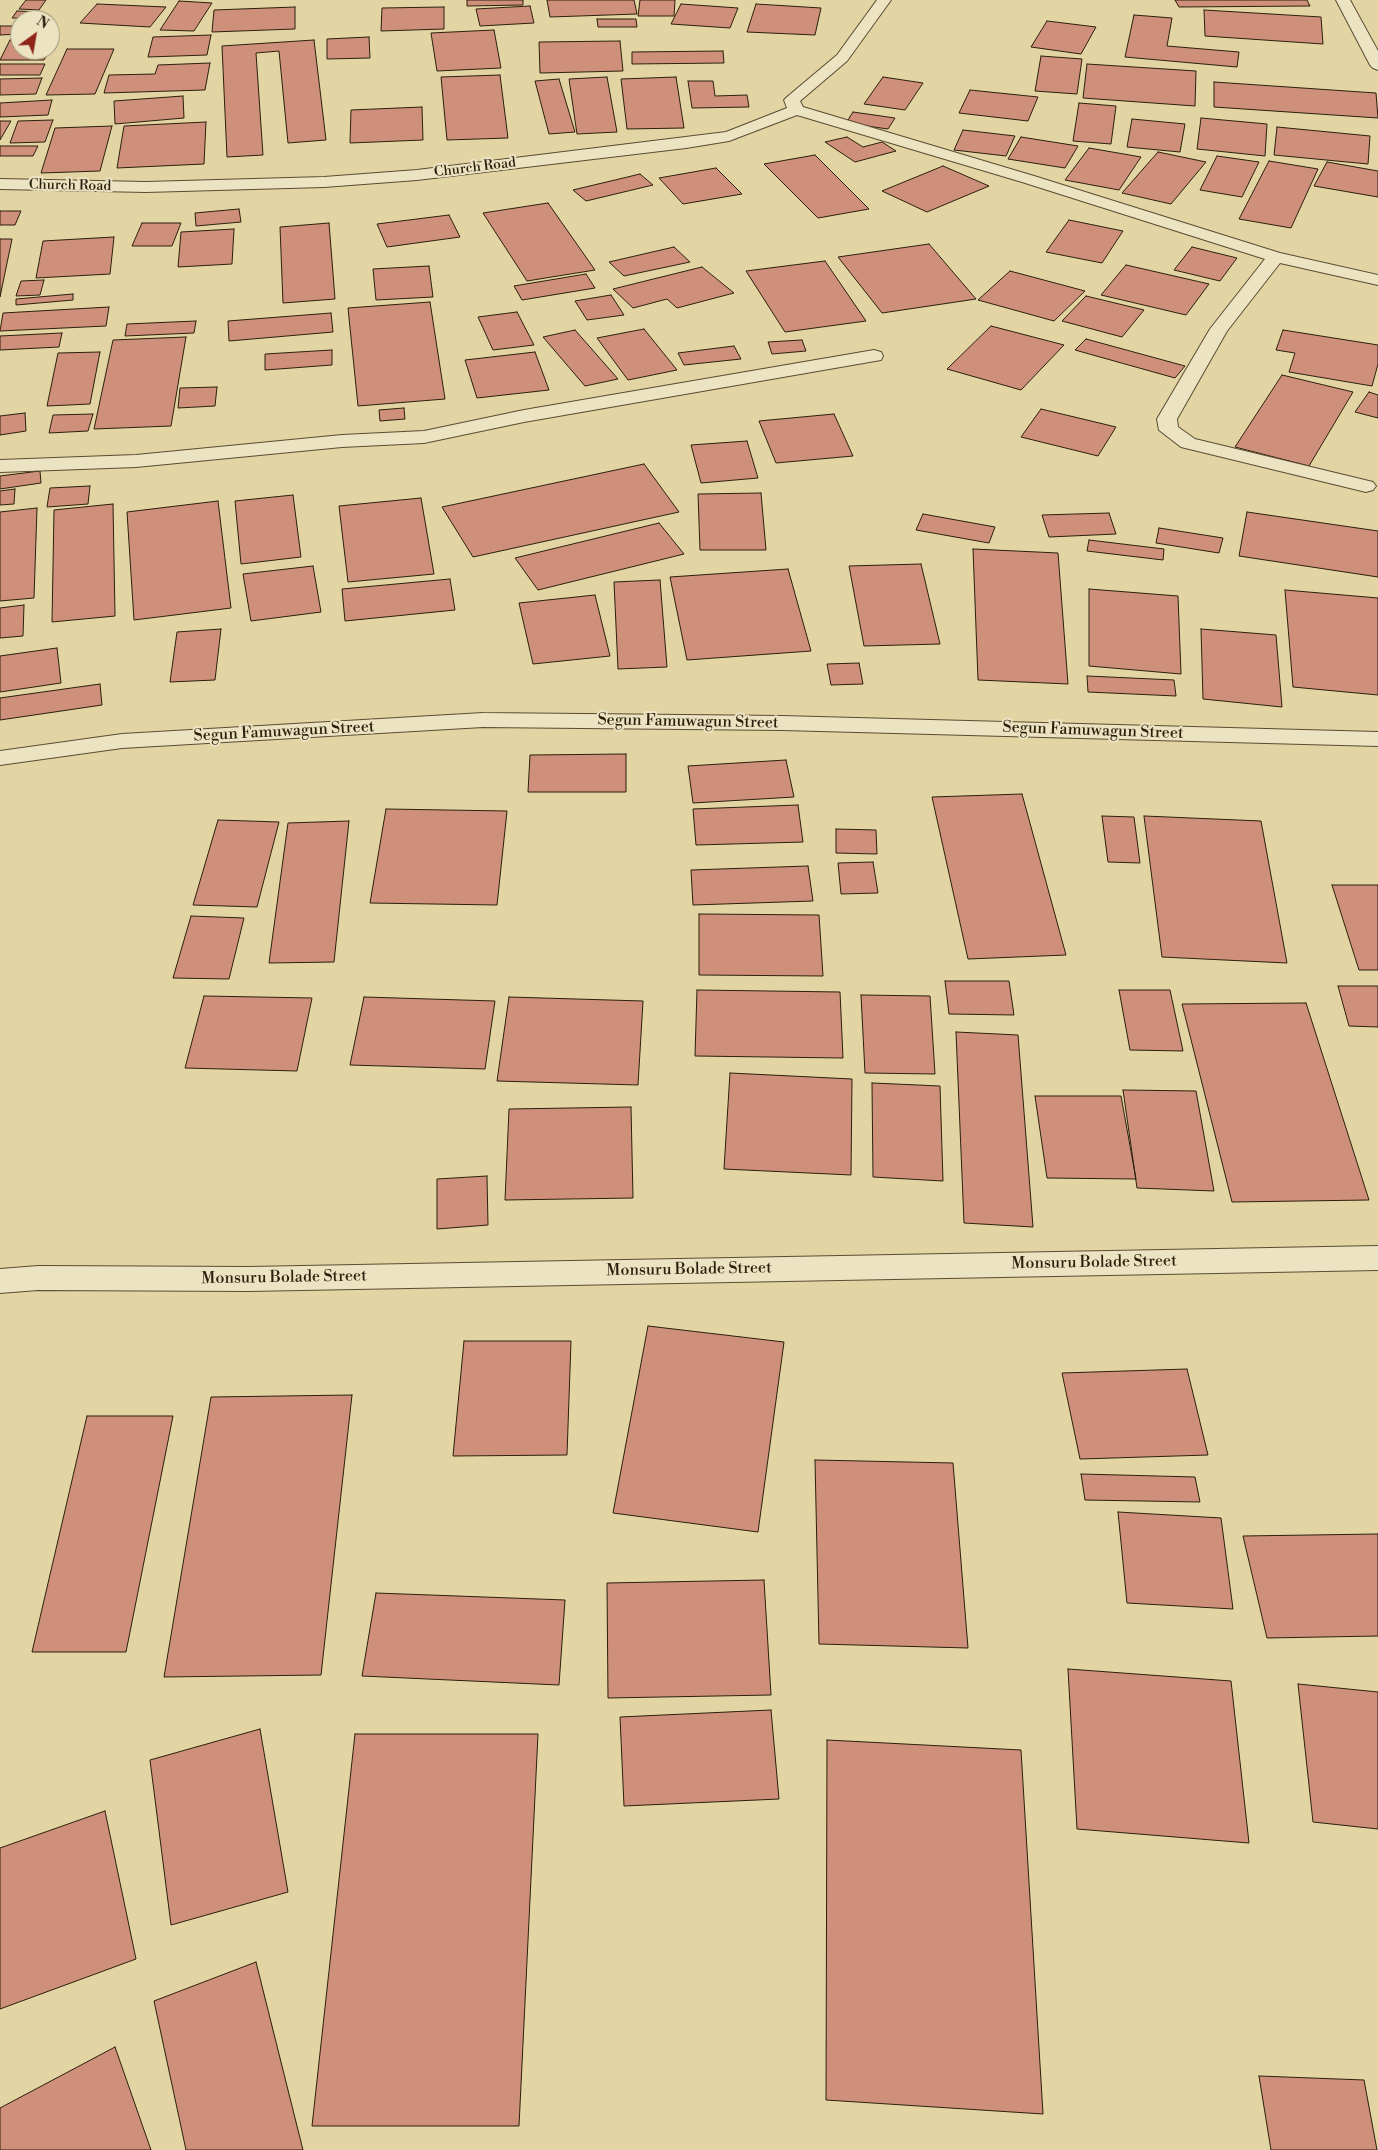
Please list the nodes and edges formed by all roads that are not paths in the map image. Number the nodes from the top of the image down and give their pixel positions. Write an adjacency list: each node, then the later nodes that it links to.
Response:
1 (884, 0): 4 (street)
2 (1343, 0): 3 (street)
3 (1378, 65)
4 (796, 110): 5 (street, Church Road); 6 (street)
5 (0, 184)
6 (1276, 257): 7 (street); 10 (street)
7 (1378, 280)
8 (874, 356): 9 (street)
9 (0, 466)
10 (1366, 486)
11 (1378, 739): 12 (street, Segun Famuwagun Street)
12 (0, 758)
13 (1378, 1258): 14 (street, Monsuru Bolade Street)
14 (0, 1281)

